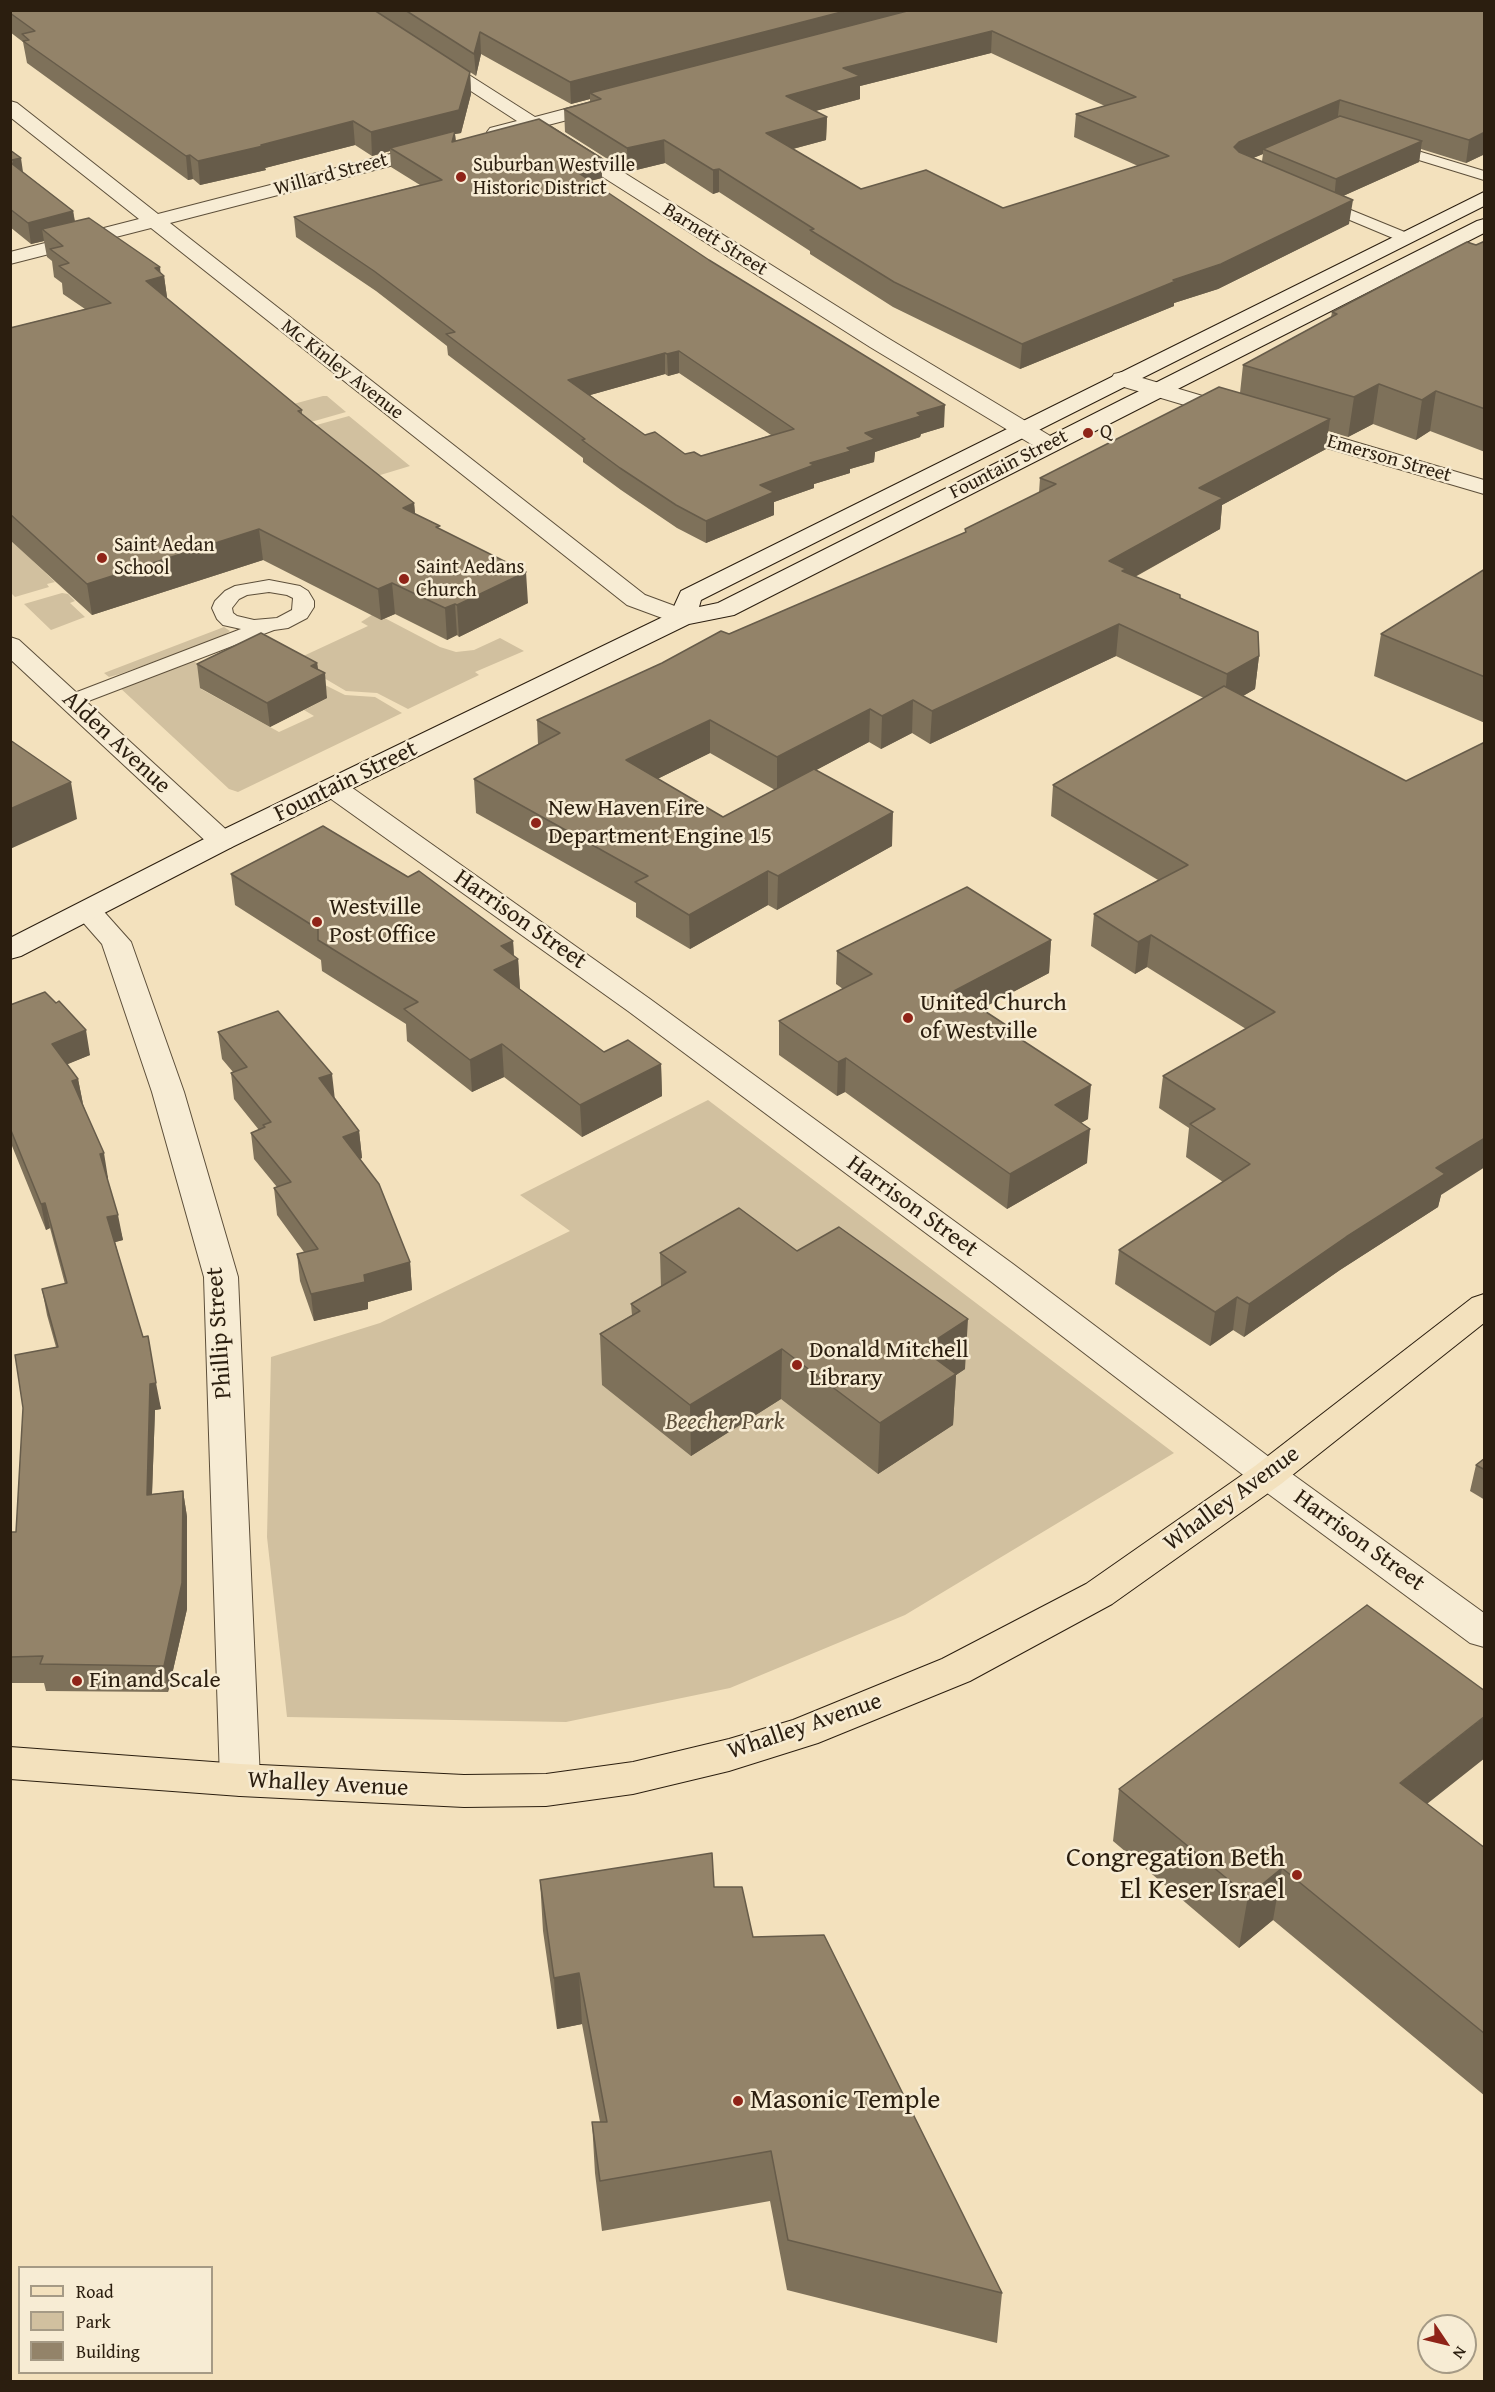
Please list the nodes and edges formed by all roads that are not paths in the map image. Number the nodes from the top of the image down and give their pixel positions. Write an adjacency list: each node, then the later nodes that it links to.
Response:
1 (354, 10): 4 (street, Barnett Street)
2 (627, 98): 4 (street)
3 (10, 107): 11 (street, Mc Kinley Avenue)
4 (531, 124): 5 (street); 19 (street, Barnett Street)
5 (478, 137)
6 (1371, 140): 8 (lane)
7 (456, 143): 11 (street, Willard Street)
8 (1485, 177)
9 (1304, 196): 13 (lane)
10 (1485, 198): 13 (street, Fountain Street)
11 (154, 221): 14 (street, Willard Street); 22 (street, Mc Kinley Avenue)
12 (1485, 225): 16 (street, Fountain Street)
13 (1406, 238): 15 (street, Fountain Street)
14 (10, 258)
15 (1364, 259): 16 (street); 17 (street, Fountain Street)
16 (1397, 270): 18 (street, Fountain Street)
17 (1122, 379): 18 (street, Emerson Street); 19 (street, Fountain Street)
18 (1156, 390): 20 (street, Fountain Street); 21 (street, Emerson Street)
19 (1023, 429): 20 (street, Barnett Street); 22 (street, Fountain Street)
20 (1049, 445): 22 (street, Fountain Street)
21 (1485, 487)
22 (682, 617): 26 (street, Fountain Street)
23 (268, 626): 25 (lane)
24 (10, 645): 25 (street, Alden Avenue)
25 (70, 701): 27 (street, Alden Avenue)
26 (334, 789): 27 (street, Fountain Street); 31 (street, Harrison Street)
27 (222, 841): 28 (street, Fountain Street)
28 (88, 911): 29 (street, Fountain Street); 34 (street, Phillip Street)
29 (10, 950)
30 (1485, 1306): 31 (main road, Whalley Avenue)
31 (1268, 1475): 32 (street, Harrison Street); 34 (main road, Whalley Avenue)
32 (1485, 1633)
33 (10, 1763): 34 (main road, Whalley Avenue)
34 (240, 1780)

